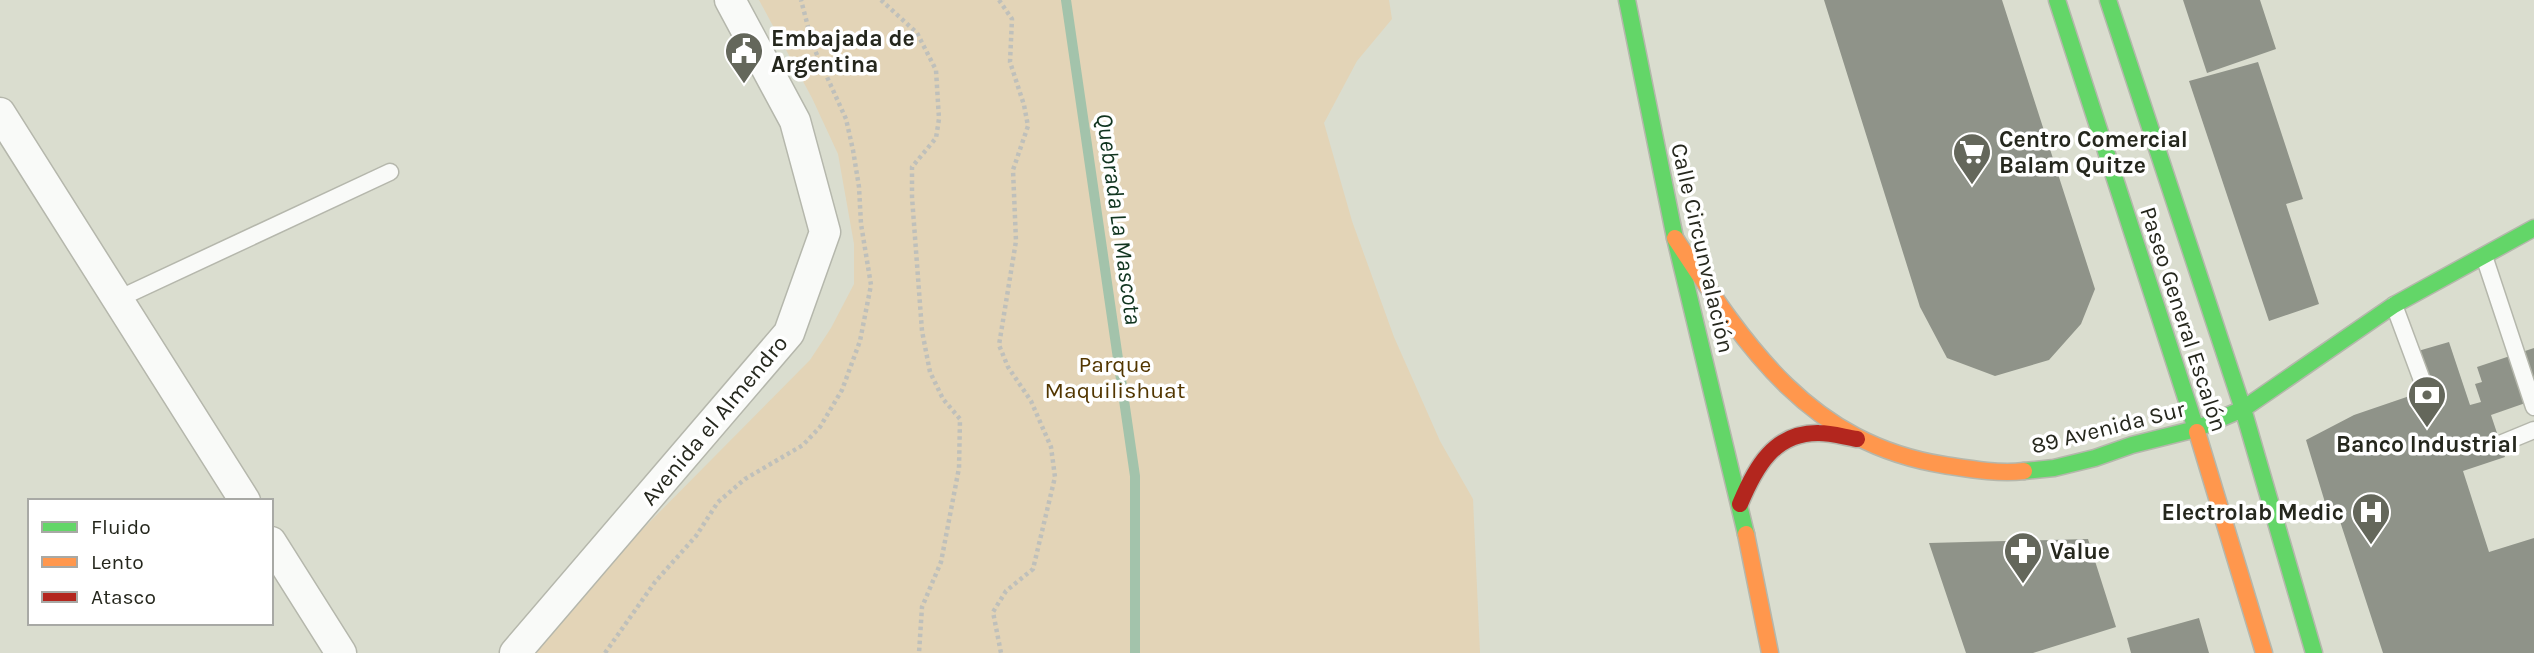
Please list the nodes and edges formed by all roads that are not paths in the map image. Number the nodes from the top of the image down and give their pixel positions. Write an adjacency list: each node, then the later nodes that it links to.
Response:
1 (730, 0): 23 (street, Avenida el Almendro)
2 (1627, 0): 8 (street, Calle Circunvalación)
3 (2057, 0): 15 (street, Paseo General Escalón)
4 (2108, 0): 14 (street, Paseo General Escalón)
5 (0, 113): 10 (street)
6 (390, 172): 10 (lane)
7 (2534, 228): 9 (street, 89 Avenida Sur)
8 (1675, 238): 17 (street, 89 Avenida Sur); 20 (street, Calle Circunvalación)
9 (2483, 256): 11 (street, 89 Avenida Sur); 13 (lane)
10 (118, 299): 19 (street)
11 (2395, 305): 12 (lane); 14 (street, 89 Avenida Sur)
12 (2426, 391)
13 (2534, 407)
14 (2243, 409): 15 (street, 89 Avenida Sur); 26 (street, Paseo General Escalón)
15 (2196, 429): 17 (street, 89 Avenida Sur); 25 (street, Paseo General Escalón)
16 (2534, 430): 18 (lane)
17 (1859, 439): 20 (street, 89 Avenida Sur)
18 (2500, 444)
19 (244, 499)
20 (1740, 505): 24 (street, Calle Circunvalación)
21 (273, 545): 22 (street)
22 (341, 653)
23 (514, 653)
24 (1770, 653)
25 (2264, 653)
26 (2314, 653)

